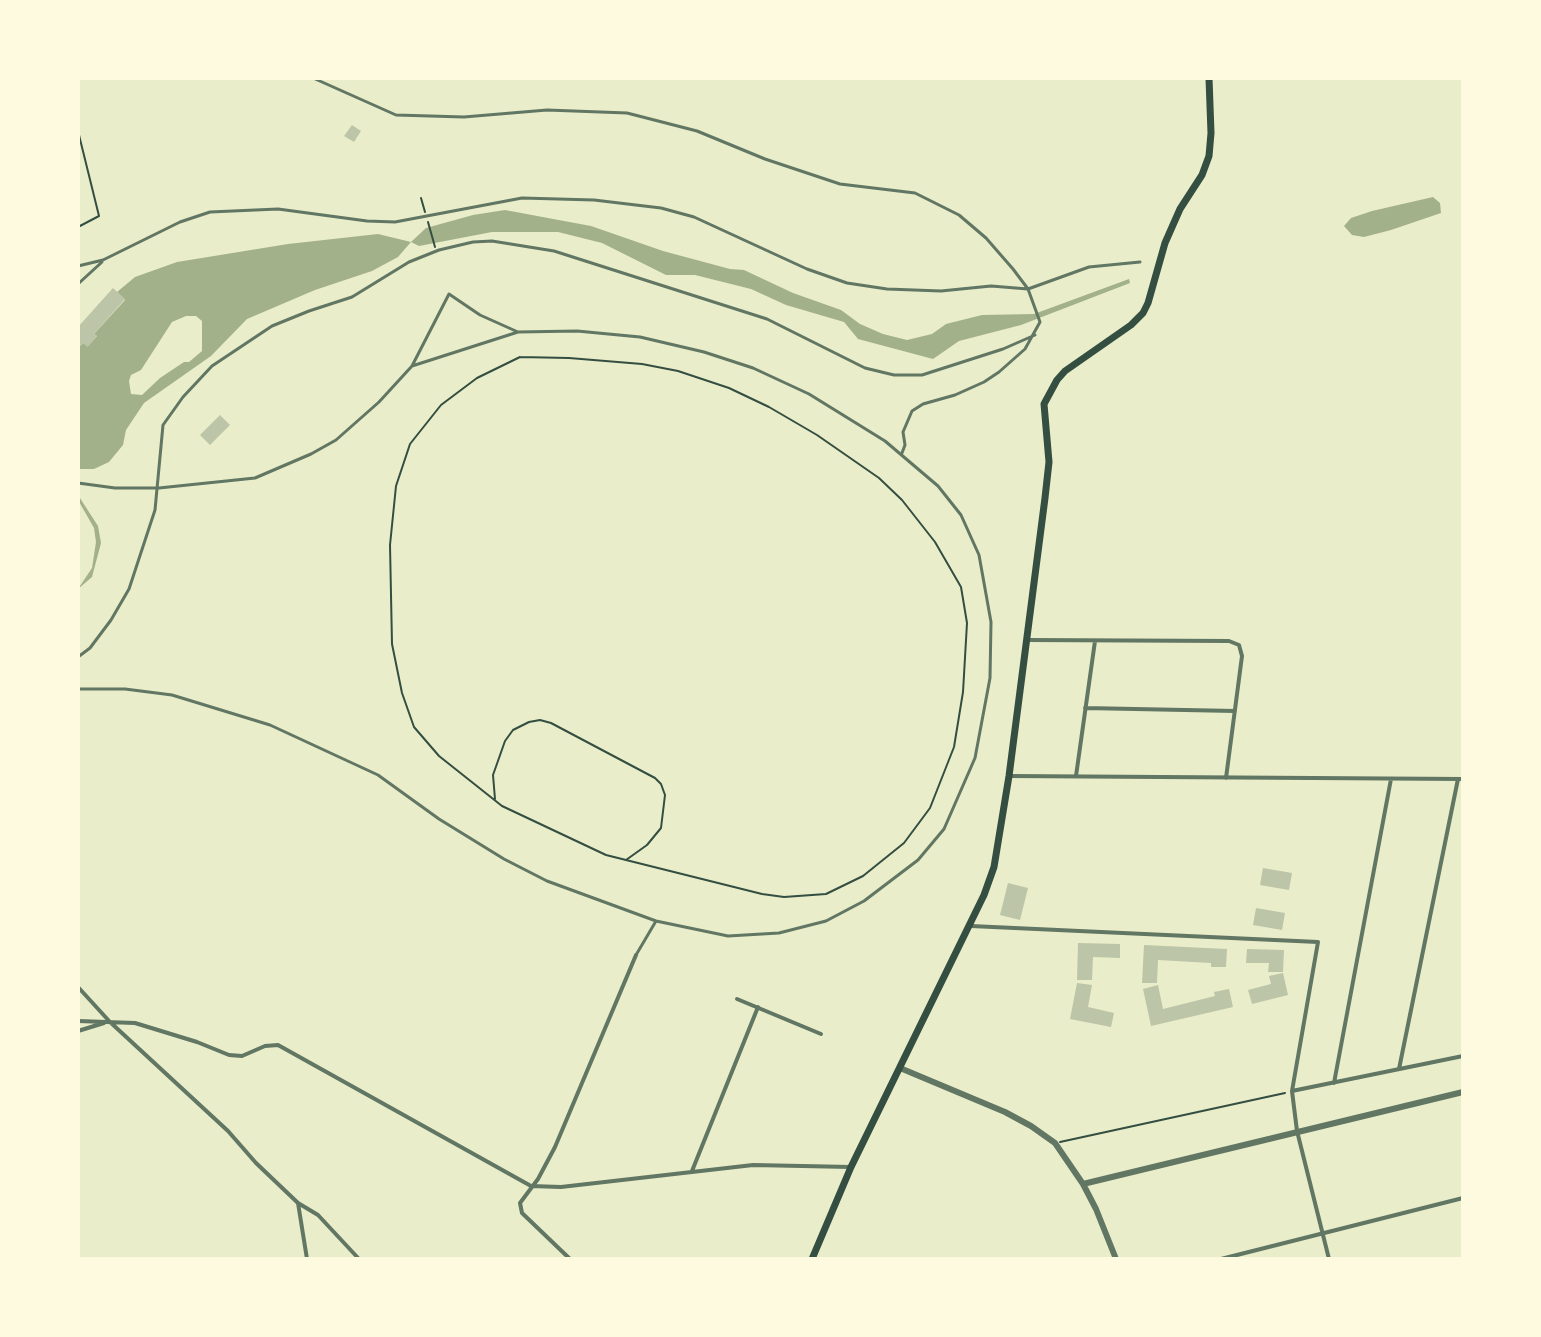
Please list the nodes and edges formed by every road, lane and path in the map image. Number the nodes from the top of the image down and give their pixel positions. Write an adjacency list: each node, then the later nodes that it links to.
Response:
1 (313, 78): 11 (street)
2 (1209, 78): 18 (main road)
3 (78, 131): 5 (path)
4 (421, 198): 6 (path)
5 (78, 227)
6 (435, 247)
7 (103, 260): 9 (street); 10 (street); 11 (street)
8 (1140, 262): 11 (street)
9 (78, 266)
10 (78, 284)
11 (1028, 289): 13 (street)
12 (518, 332): 14 (street); 14 (street); 15 (street)
13 (1035, 335): 15 (street); 17 (street)
14 (412, 366): 17 (street)
15 (901, 455): 31 (street)
16 (80, 483): 17 (street)
17 (159, 488): 20 (street)
18 (1028, 640): 19 (street); 24 (main road)
19 (1095, 641): 22 (street); 23 (street)
20 (78, 657)
21 (78, 689): 31 (street)
22 (1085, 708): 23 (street); 25 (street)
23 (1235, 711): 26 (street)
24 (1009, 776): 25 (street); 32 (main road)
25 (1076, 776): 26 (street)
26 (1226, 778): 27 (street)
27 (1391, 779): 28 (street); 44 (street)
28 (1460, 779): 43 (street)
29 (495, 800): 30 (path); 30 (path); 30 (path)
30 (626, 860)
31 (656, 921): 33 (street)
32 (968, 925): 42 (main road); 45 (street)
33 (636, 955): 52 (street)
34 (78, 987): 38 (street)
35 (737, 999): 36 (street)
36 (758, 1007): 40 (street); 50 (street)
37 (78, 1021): 38 (street)
38 (110, 1022): 39 (street); 52 (street); 54 (street)
39 (78, 1031)
40 (821, 1034)
41 (1463, 1056): 43 (street)
42 (900, 1068): 48 (street); 49 (main road)
43 (1399, 1069): 44 (street)
44 (1334, 1083): 45 (street)
45 (1292, 1091): 47 (street); 48 (path)
46 (1463, 1092): 47 (street)
47 (1297, 1131): 51 (street); 55 (street)
48 (1055, 1143): 51 (street)
49 (851, 1167): 50 (street); 59 (main road)
50 (692, 1171): 52 (street)
51 (1083, 1184): 60 (street)
52 (531, 1186): 58 (street)
53 (1463, 1198): 55 (street)
54 (298, 1203): 56 (street); 57 (street)
55 (1321, 1233): 61 (street); 62 (street)
56 (307, 1259)
57 (359, 1259)
58 (570, 1259)
59 (812, 1259)
60 (1116, 1259)
61 (1221, 1259)
62 (1329, 1259)

